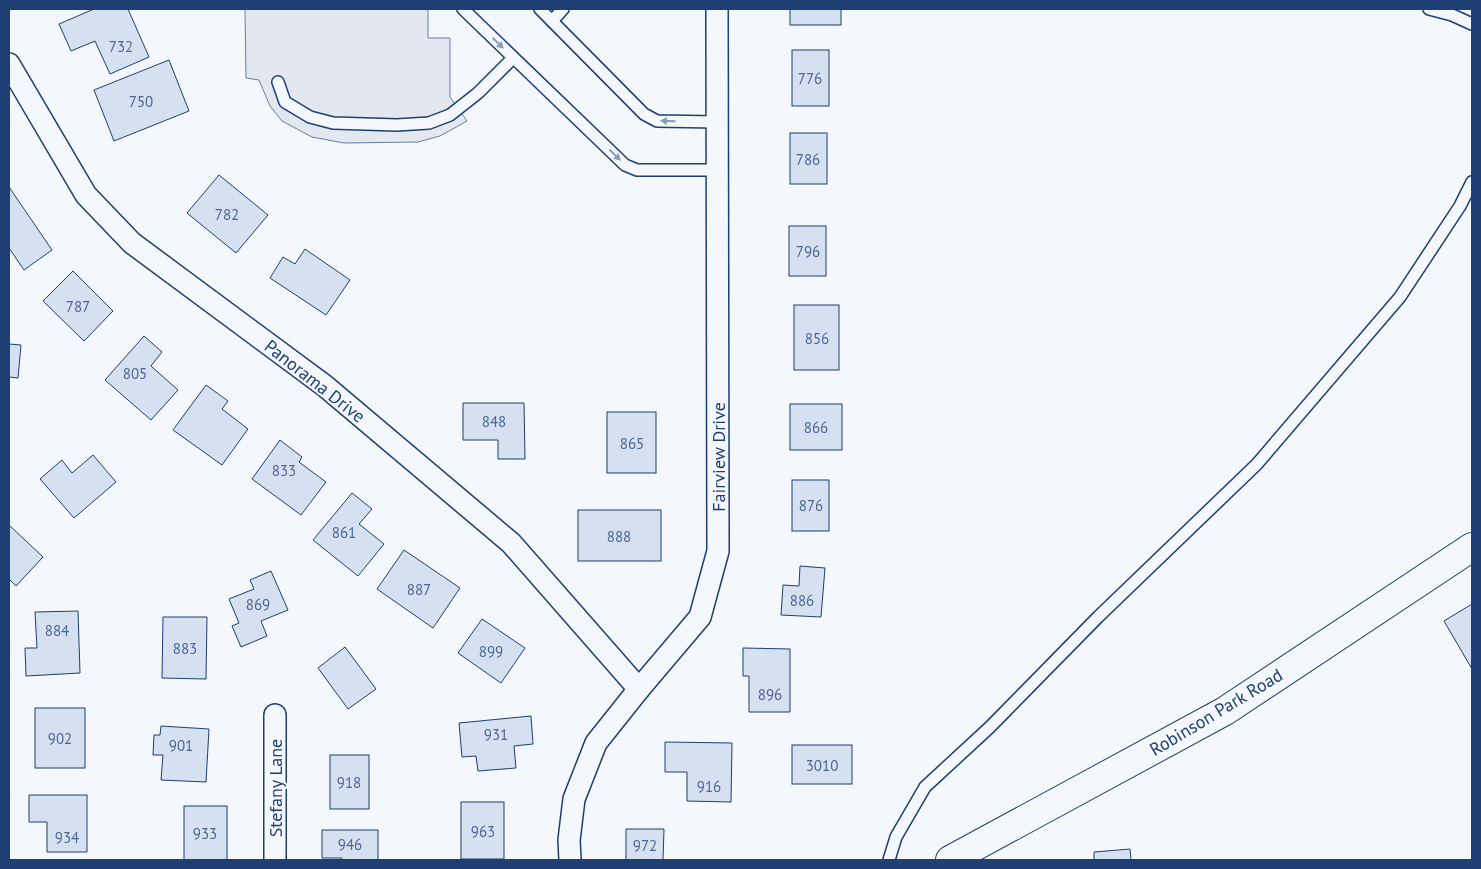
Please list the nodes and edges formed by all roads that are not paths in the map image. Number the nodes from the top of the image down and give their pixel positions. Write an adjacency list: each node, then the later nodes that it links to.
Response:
1 (463, 9): 8 (lane, one-way to 8)
2 (540, 9): 6 (lane)
3 (563, 9): 6 (lane)
4 (716, 9): 11 (street, Fairview Drive)
5 (1429, 9): 7 (lane)
6 (552, 21): 11 (lane, one-way to 6)
7 (1472, 24)
8 (513, 58): 10 (lane); 12 (lane, one-way to 12)
9 (11, 75): 15 (street, Panorama Drive)
10 (278, 82)
11 (717, 122): 12 (street, Fairview Drive)
12 (717, 170): 15 (street, Fairview Drive)
13 (1472, 182): 19 (lane)
14 (1472, 546): 20 (street, Robinson Park Road)
15 (639, 689): 18 (street, Fairview Drive)
16 (275, 715): 17 (street, Stefany Lane)
17 (275, 860)
18 (570, 860)
19 (889, 860)
20 (950, 860)

